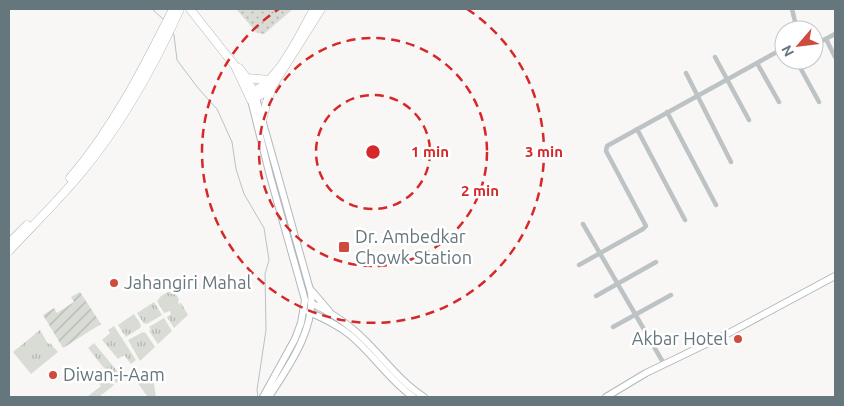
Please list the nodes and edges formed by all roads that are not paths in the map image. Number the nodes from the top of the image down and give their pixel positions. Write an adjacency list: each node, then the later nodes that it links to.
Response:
1 (191, 9): 4 (main road); 12 (main road)
2 (314, 9): 17 (main road)
3 (321, 9): 17 (main road)
4 (174, 13): 5 (main road)
5 (164, 33): 30 (main road); 31 (main road)
6 (835, 34): 7 (street)
7 (826, 39): 9 (street)
8 (774, 54): 11 (street)
9 (835, 56)
10 (715, 57): 16 (street)
11 (758, 63): 16 (street); 20 (street)
12 (235, 66): 15 (main road); 19 (main road)
13 (801, 70): 21 (street)
14 (686, 73): 18 (street)
15 (247, 78): 17 (main road); 19 (main road)
16 (726, 80): 18 (street); 23 (street)
17 (271, 83): 19 (main road); 24 (main road)
18 (697, 95): 22 (street); 26 (street)
19 (253, 96): 24 (main road); 40 (main road)
20 (778, 102)
21 (819, 102)
22 (667, 112): 25 (street); 27 (street)
23 (749, 120)
24 (262, 121): 37 (main road)
25 (637, 129): 28 (street); 32 (street)
26 (731, 162)
27 (716, 205)
28 (685, 220)
29 (583, 224): 32 (street)
30 (9, 243)
31 (9, 251)
32 (600, 254): 34 (street); 36 (street)
33 (656, 262): 36 (street)
34 (579, 266)
35 (835, 276): 49 (main road)
36 (617, 284): 39 (street); 44 (street)
37 (310, 289): 41 (main road); 45 (main road)
38 (671, 295): 44 (street)
39 (596, 296)
40 (305, 300): 41 (main road); 42 (main road)
41 (312, 303): 43 (main road); 45 (main road)
42 (304, 310): 43 (main road); 50 (main road)
43 (311, 313): 46 (main road); 48 (main road)
44 (635, 315): 47 (street); 49 (street)
45 (336, 317): 54 (main road)
46 (327, 320): 48 (main road); 53 (main road)
47 (613, 327)
48 (305, 330): 50 (main road)
49 (664, 364): 55 (main road)
50 (278, 377): 51 (main road); 52 (main road)
51 (263, 397)
52 (270, 397)
53 (413, 397)
54 (424, 397)
55 (606, 397)

